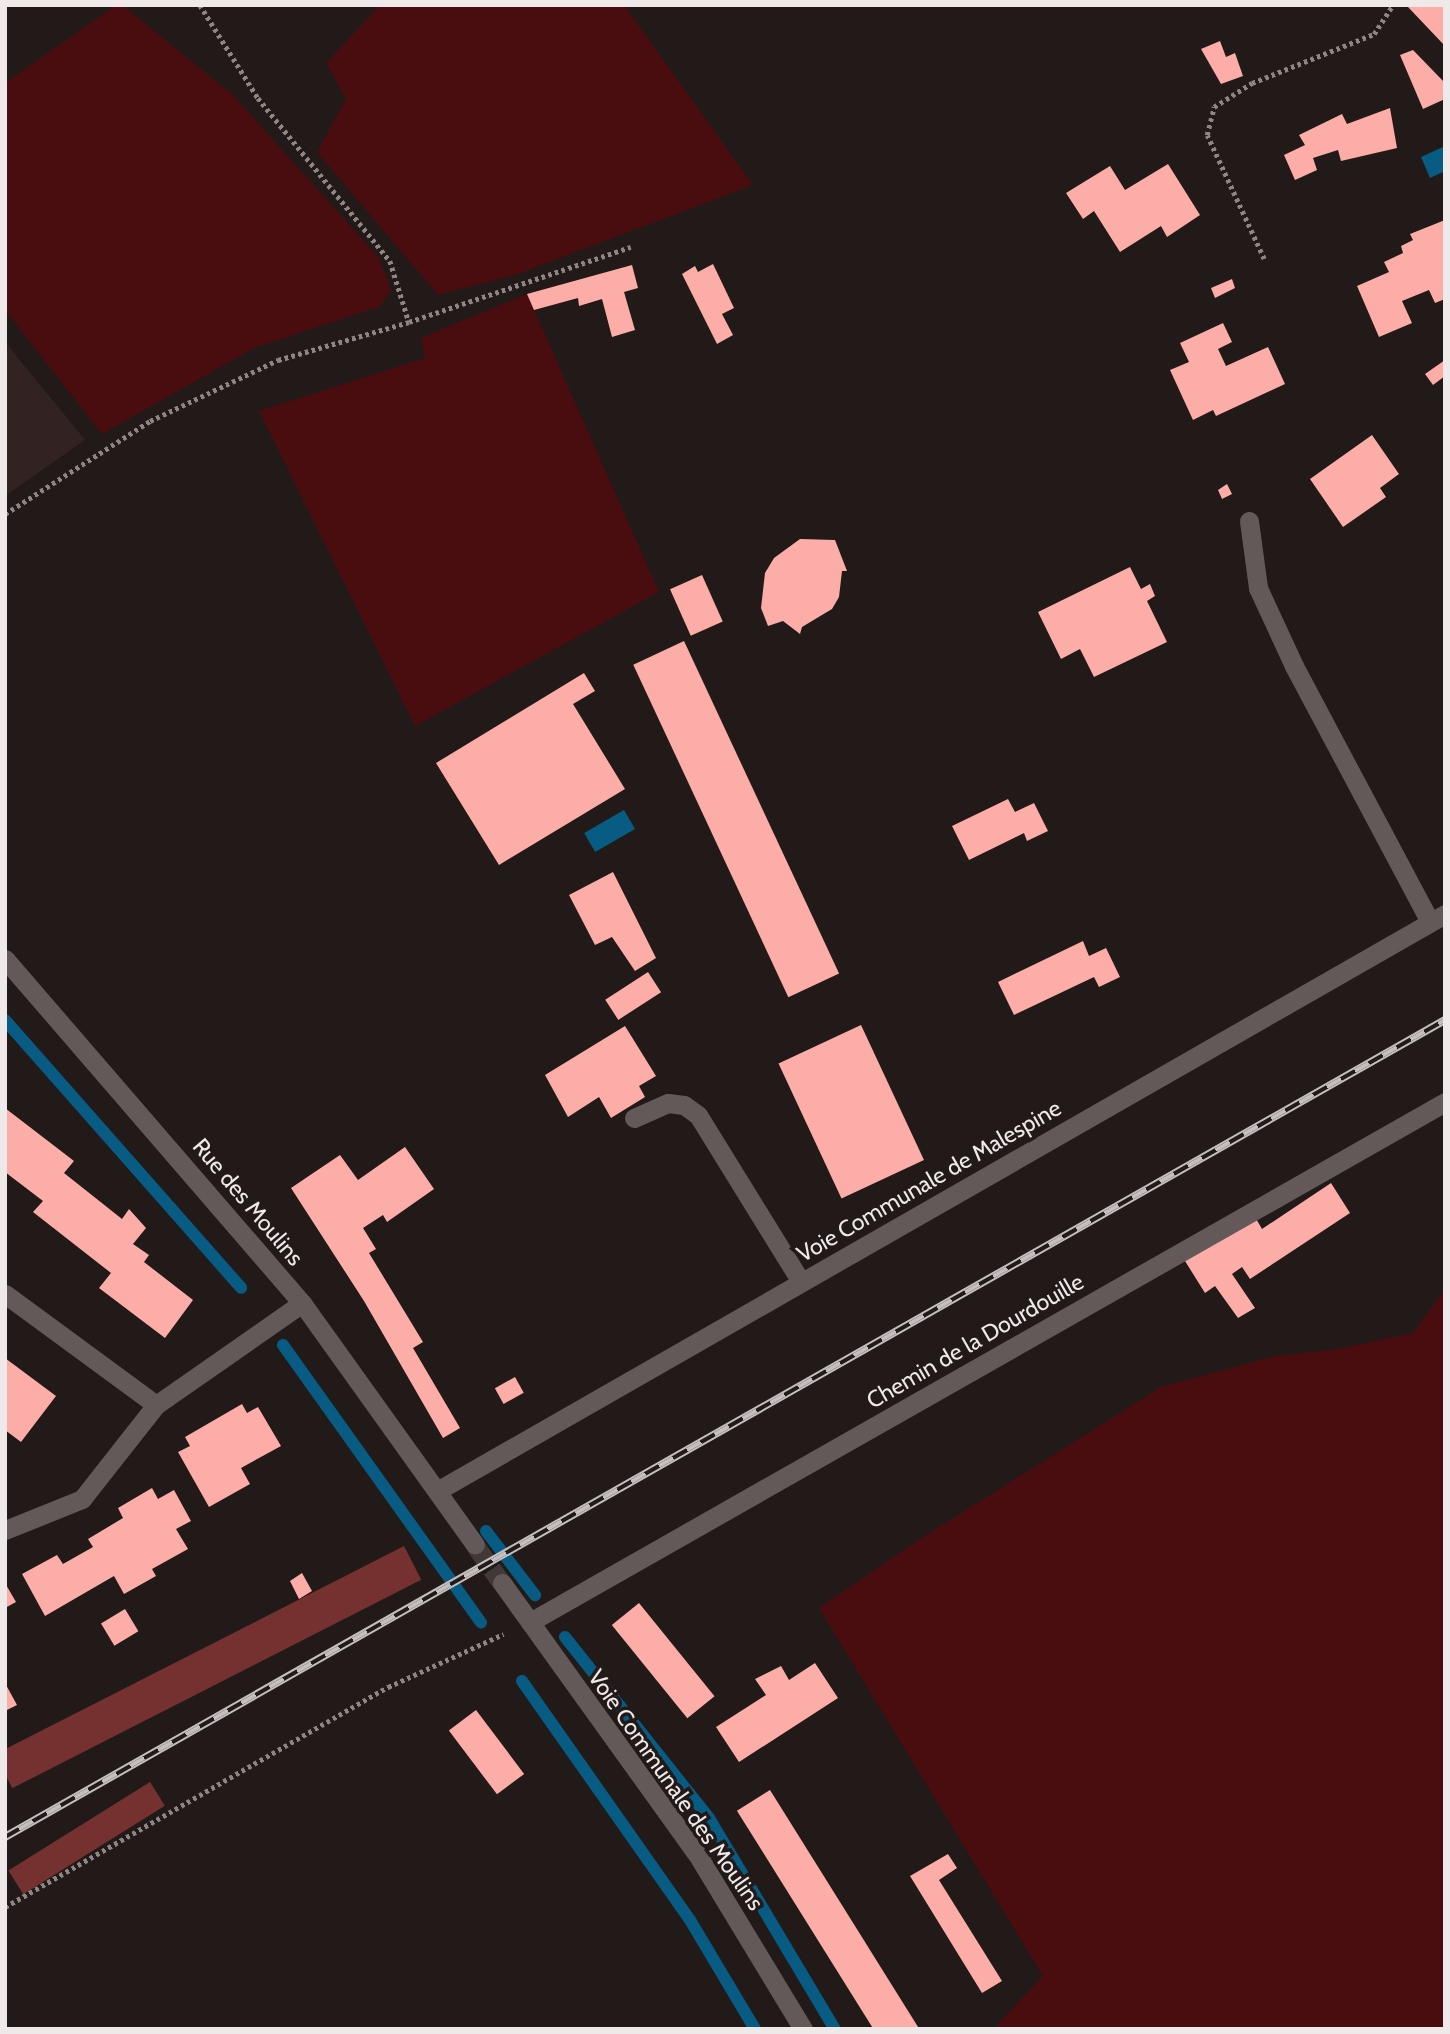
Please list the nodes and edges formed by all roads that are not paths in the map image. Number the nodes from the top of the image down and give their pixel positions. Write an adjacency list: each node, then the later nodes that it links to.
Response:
1 (1249, 521): 2 (street)
2 (1437, 918): 6 (street, Voie Communale de Malespine)
3 (5, 959): 8 (street, Rue des Moulins)
4 (1445, 1102): 14 (street, Chemin de la Dourdouille)
5 (634, 1118): 6 (street)
6 (801, 1282): 10 (street, Voie Communale de Malespine)
7 (5, 1294): 9 (street)
8 (302, 1303): 9 (street); 10 (street, Rue des Moulins)
9 (156, 1405): 11 (street)
10 (437, 1491): 12 (street)
11 (5, 1530)
12 (475, 1545)
13 (502, 1583): 14 (street, Voie Communale des Moulins)
14 (530, 1622): 15 (street, Voie Communale des Moulins)
15 (803, 2029)

